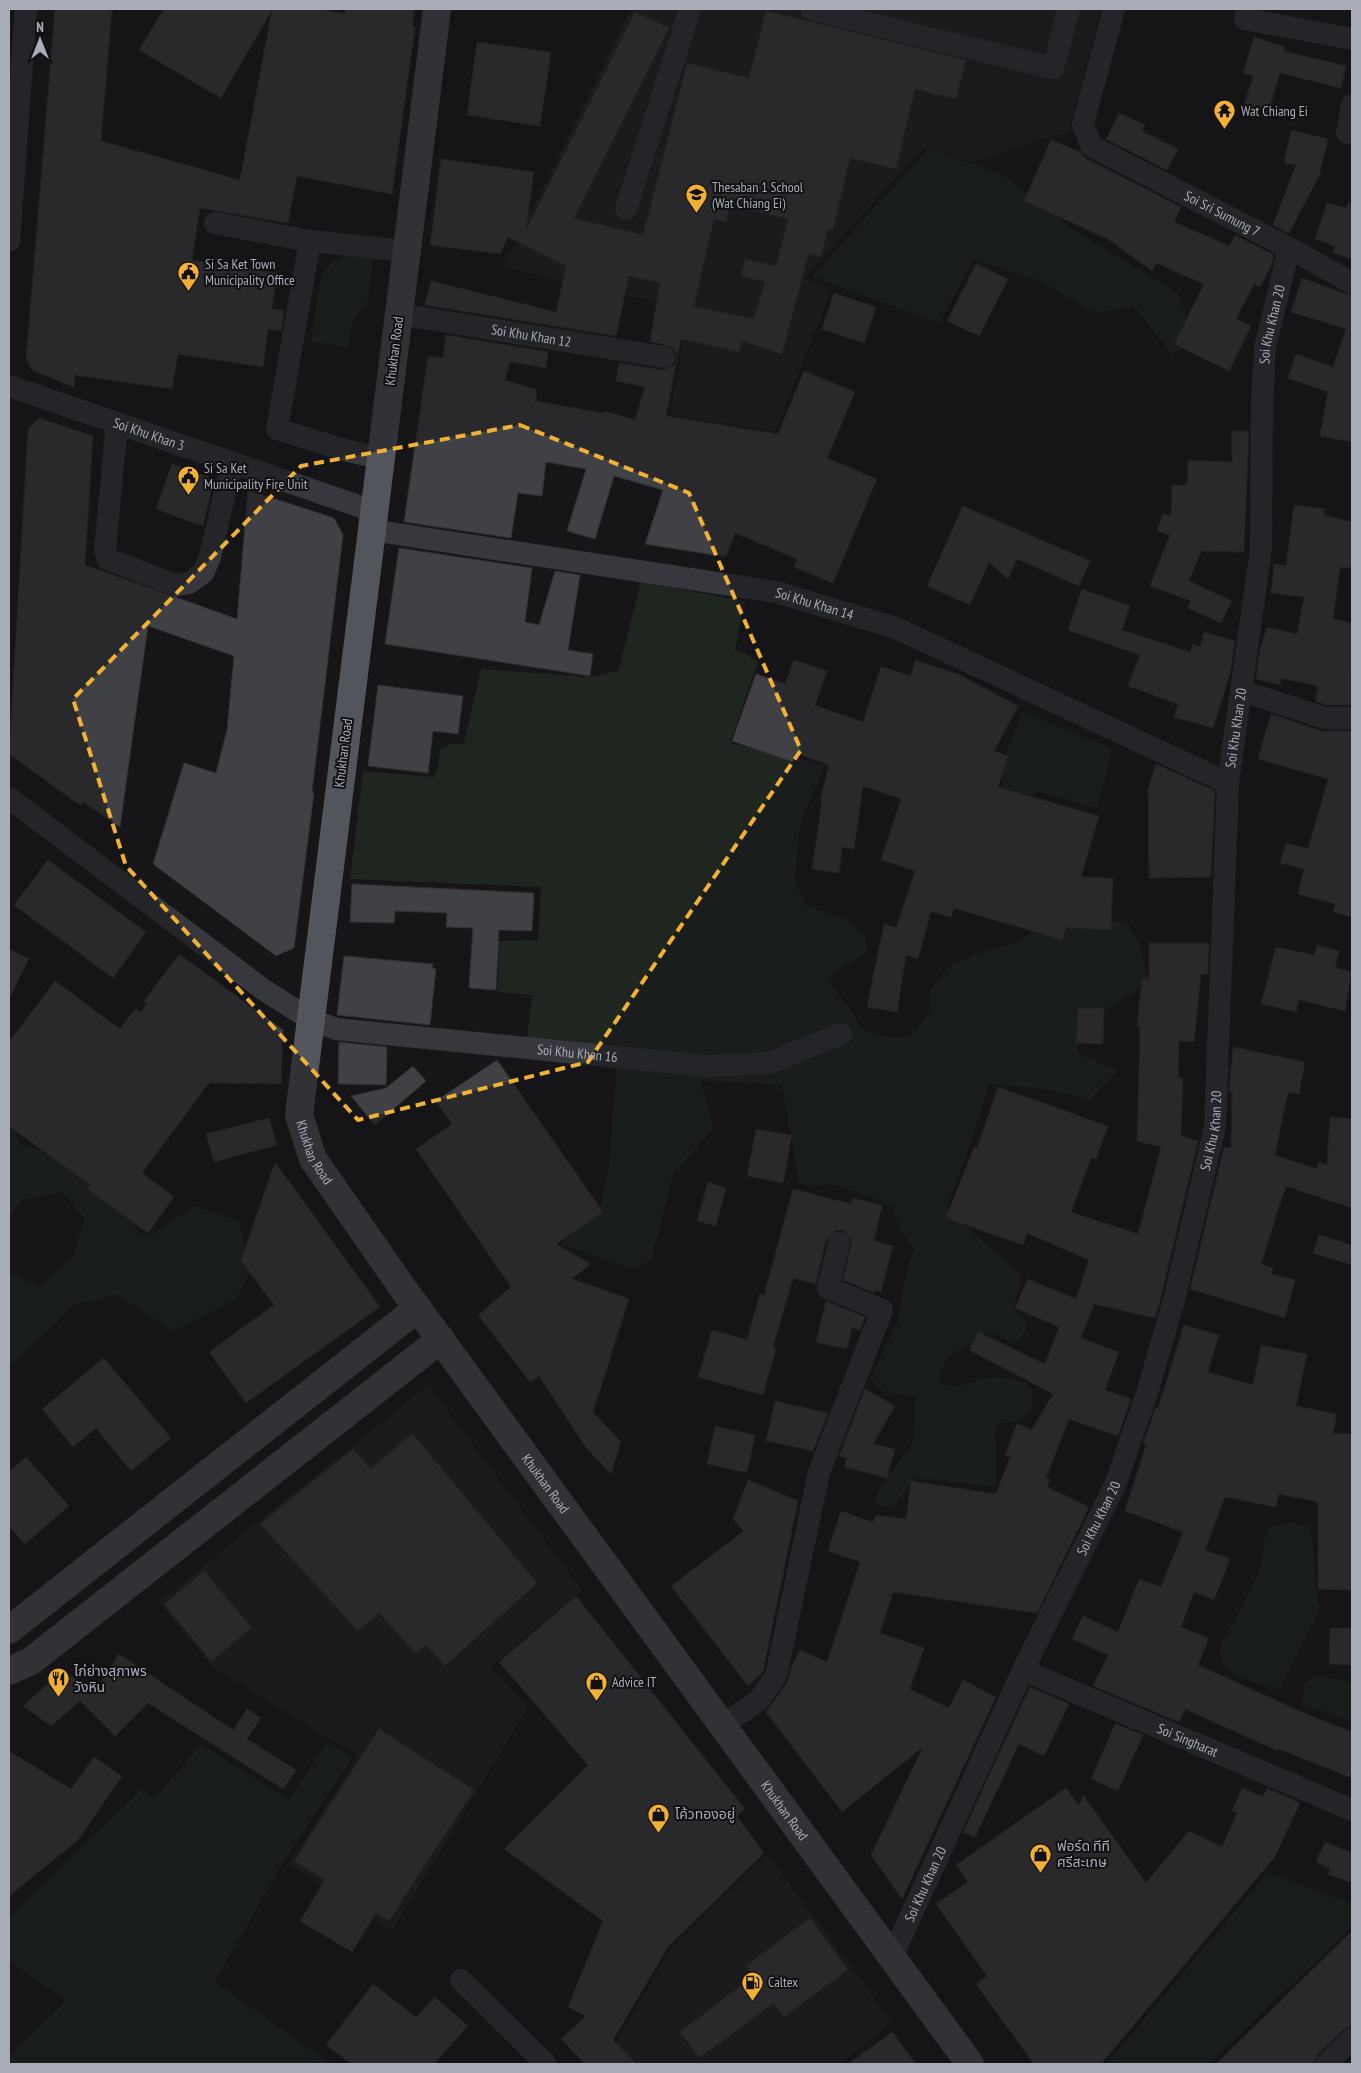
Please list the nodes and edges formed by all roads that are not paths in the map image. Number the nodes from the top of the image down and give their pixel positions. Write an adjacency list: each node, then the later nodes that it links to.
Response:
1 (26, 9): 11 (street)
2 (437, 9): 17 (main road, Khukhan Road)
3 (690, 9): 12 (street)
4 (811, 9): 5 (street)
5 (1069, 9)
6 (1114, 9): 16 (street, Soi Sri Sumung 7)
7 (1248, 9): 8 (street)
8 (1352, 39)
9 (1352, 105): 10 (street)
10 (1347, 133)
11 (11, 173): 15 (street)
12 (626, 208)
13 (215, 223): 14 (street)
14 (310, 240): 17 (street); 23 (street)
15 (9, 241)
16 (1289, 248): 18 (street, Soi Sri Sumung 7); 26 (street, Soi Khu Khan 20)
17 (406, 251): 19 (main road, Khukhan Road)
18 (1352, 283)
19 (398, 314): 20 (street, Soi Khu Khan 12); 23 (main road, Khukhan Road)
20 (664, 358)
21 (9, 386): 22 (street, Soi Khu Khan 3)
22 (118, 423): 24 (street, Soi Khu Khan 3); 24 (street)
23 (380, 458): 25 (main road, Khukhan Road)
24 (232, 462): 25 (street, Soi Khu Khan 3)
25 (372, 520): 28 (street, Soi Khu Khan 14); 30 (main road, Khukhan Road)
26 (1242, 691): 27 (street); 28 (street, Soi Khu Khan 20)
27 (1352, 718)
28 (1228, 783): 36 (street, Soi Khu Khan 20)
29 (9, 798): 30 (street, Soi Khu Khan 16)
30 (310, 1019): 31 (street, Soi Khu Khan 16); 33 (main road, Khukhan Road)
31 (841, 1034)
32 (839, 1243): 38 (street)
33 (418, 1308): 34 (main road, Khukhan Road); 35 (main road)
34 (441, 1339): 37 (main road); 38 (main road, Khukhan Road)
35 (9, 1630)
36 (1023, 1670): 39 (street, Soi Singharat); 40 (street, Soi Khu Khan 20)
37 (9, 1671)
38 (723, 1725): 40 (main road, Khukhan Road)
39 (1352, 1810)
40 (892, 1957): 44 (main road, Khukhan Road)
41 (461, 1980): 43 (street)
42 (1352, 2039): 45 (street)
43 (546, 2064)
44 (970, 2064)
45 (1326, 2064)

